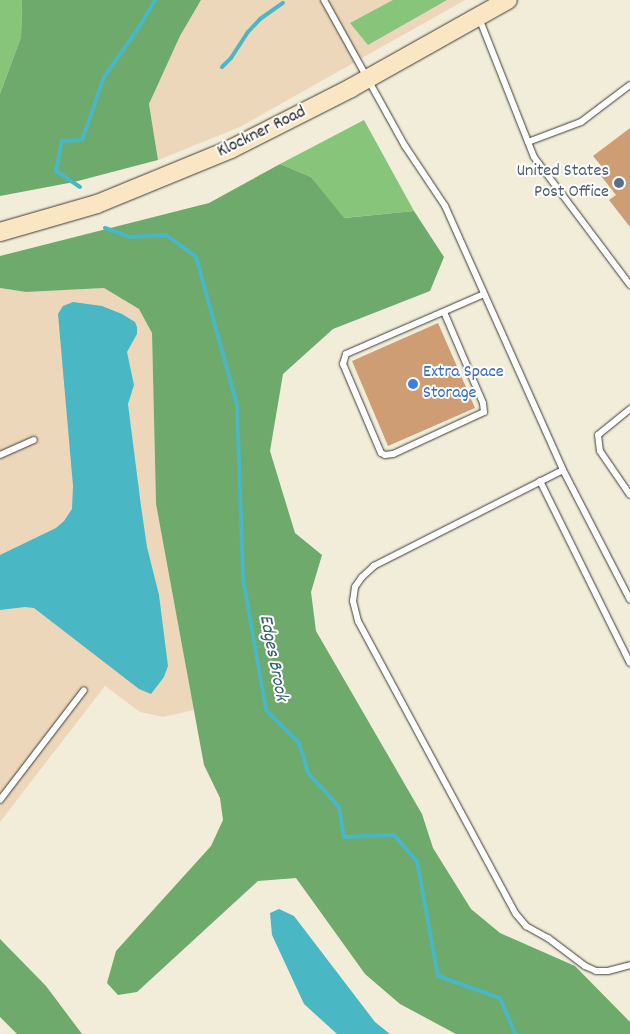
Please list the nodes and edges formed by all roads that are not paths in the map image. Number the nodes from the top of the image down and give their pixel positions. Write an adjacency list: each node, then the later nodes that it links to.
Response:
1 (324, 0): 4 (lane)
2 (508, 0): 3 (main road, Klockner Road)
3 (478, 17): 4 (main road, Klockner Road); 6 (lane)
4 (368, 78): 7 (main road, Klockner Road); 9 (lane)
5 (630, 85): 6 (lane)
6 (528, 142): 8 (lane)
7 (0, 232)
8 (630, 285)
9 (484, 294): 10 (lane); 14 (lane)
10 (444, 312): 10 (lane)
11 (630, 409): 16 (lane)
12 (34, 440): 13 (lane)
13 (0, 455)
14 (563, 470): 15 (lane); 17 (lane)
15 (540, 481): 18 (lane); 21 (lane)
16 (630, 495)
17 (630, 600)
18 (630, 663)
19 (84, 690): 20 (lane)
20 (0, 800)
21 (630, 966)

